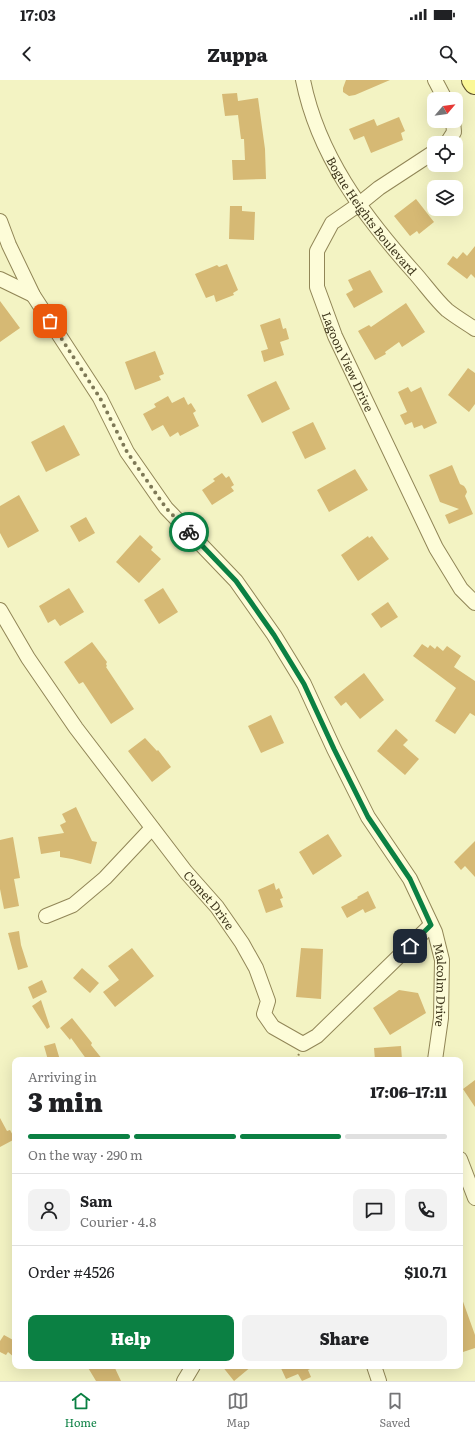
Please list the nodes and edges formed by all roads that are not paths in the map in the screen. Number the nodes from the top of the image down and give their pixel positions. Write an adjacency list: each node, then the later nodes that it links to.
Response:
1 (303, 80): 7 (street, Bogue Heights Boulevard)
2 (434, 80): 5 (street)
3 (473, 80): 4 (main road)
4 (475, 83)
5 (441, 92)
6 (427, 157): 7 (street, Lagoon View Drive)
7 (358, 205): 11 (street, Bogue Heights Boulevard); 12 (street, Lagoon View Drive)
8 (0, 221): 10 (street, Malcolm Drive)
9 (0, 279): 10 (street)
10 (33, 295): 16 (street, Malcolm Drive)
11 (475, 329)
12 (475, 603)
13 (0, 610): 14 (street, Comet Drive)
14 (152, 828): 15 (street); 16 (street, Comet Drive)
15 (46, 916)
16 (431, 925): 17 (street, Malcolm Drive)
17 (435, 1057)
18 (463, 1166): 19 (street)
19 (475, 1198)
20 (192, 1369): 22 (street)
21 (375, 1369): 23 (street)
22 (184, 1381)
23 (379, 1381)

